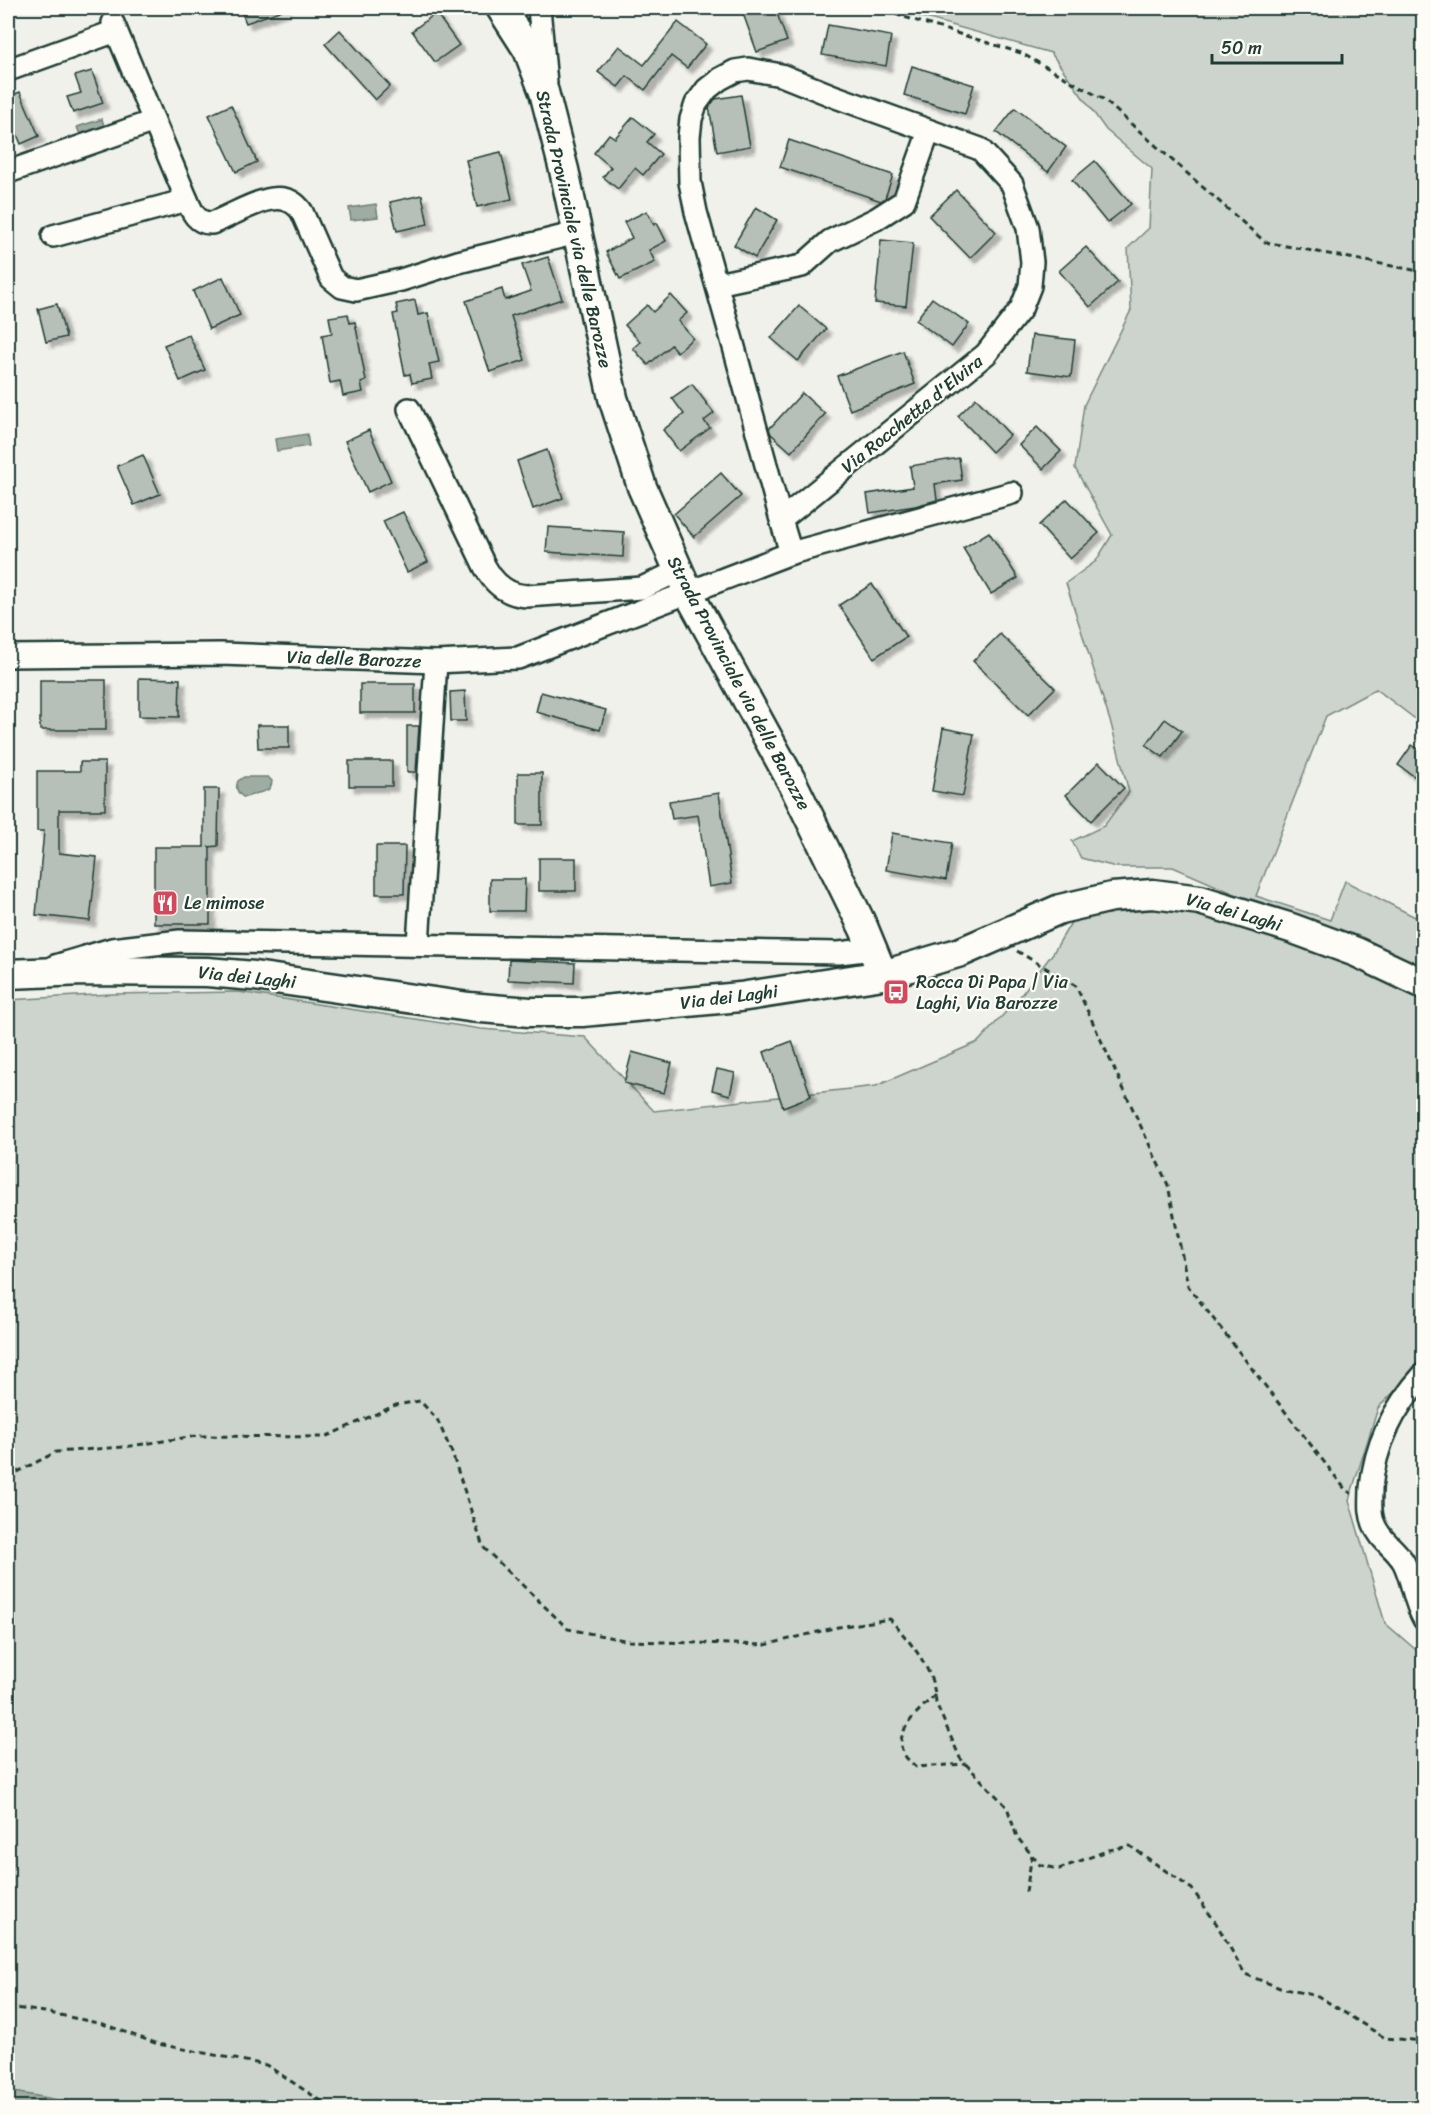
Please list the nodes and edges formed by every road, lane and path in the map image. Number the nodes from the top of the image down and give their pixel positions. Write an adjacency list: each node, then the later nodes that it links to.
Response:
1 (501, 8): 5 (main road, Strada Provinciale via delle Barozze)
2 (539, 8): 5 (street)
3 (875, 8): 12 (path)
4 (8, 70): 6 (street)
5 (547, 101): 10 (main road, Strada Provinciale via delle Barozze)
6 (154, 122): 8 (street); 9 (street)
7 (929, 130): 13 (street); 13 (street, Via Rocchetta d'Elvira); 16 (street, Via Rocchetta d'Elvira)
8 (8, 172)
9 (186, 200): 10 (street); 11 (street)
10 (577, 233): 18 (main road, Strada Provinciale via delle Barozze)
11 (53, 236)
12 (1424, 272)
13 (717, 284): 16 (street, Via Rocchetta d'Elvira)
14 (409, 409): 18 (street)
15 (1012, 493): 17 (street)
16 (781, 520): 17 (street, Via Rocchetta d'Elvira)
17 (791, 553): 18 (street)
18 (683, 582): 20 (street, Via delle Barozze); 23 (main road, Strada Provinciale via delle Barozze)
19 (8, 657): 20 (street, Via delle Barozze)
20 (436, 662): 22 (street)
21 (995, 939): 26 (main road, Via dei Laghi); 27 (main road, Via dei Laghi); 30 (path)
22 (418, 944): 23 (street); 24 (street)
23 (873, 949): 26 (main road, Strada Provinciale via delle Barozze)
24 (38, 973): 25 (main road, Via dei Laghi); 26 (main road, Via dei Laghi)
25 (8, 974)
26 (883, 975)
27 (1424, 984)
28 (1424, 1374): 30 (street)
29 (8, 1477): 32 (path)
30 (1370, 1506): 31 (street)
31 (1424, 1619)
32 (935, 1695): 33 (path); 33 (path)
33 (966, 1764): 34 (path)
34 (1032, 1855): 35 (path); 37 (path)
35 (1026, 1892)
36 (8, 2007): 38 (path)
37 (1424, 2041)
38 (332, 2108)

